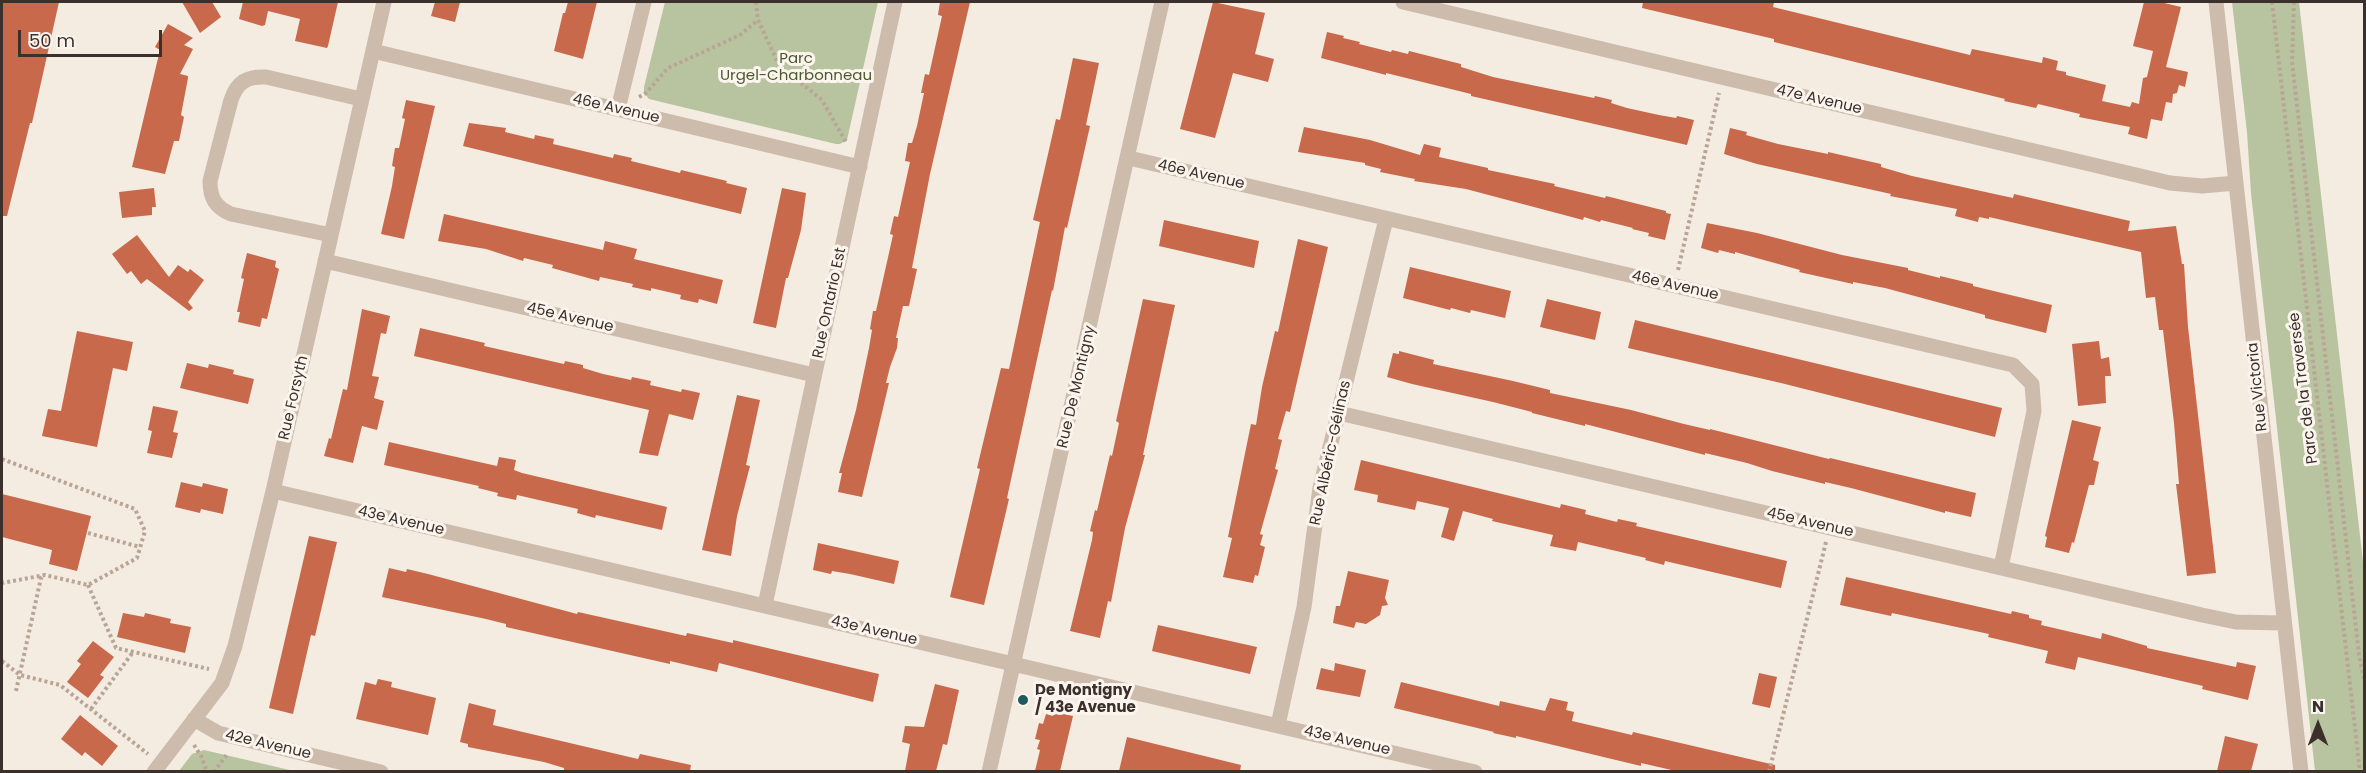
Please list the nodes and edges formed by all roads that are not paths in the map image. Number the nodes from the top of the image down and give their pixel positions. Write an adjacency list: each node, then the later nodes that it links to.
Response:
1 (384, 2): 7 (street, Rue Forsyth)
2 (644, 2): 9 (street)
3 (895, 2): 11 (street, Rue Ontario Est)
4 (1162, 2): 10 (street, Rue De Montigny)
5 (1403, 2): 12 (street, 47e Avenue)
6 (2216, 2): 12 (street, Rue Victoria)
7 (373, 51): 8 (street, Rue Forsyth); 9 (street, 46e Avenue)
8 (361, 99): 14 (street, Rue Forsyth); 14 (street)
9 (618, 109): 11 (street, 46e Avenue)
10 (1129, 158): 13 (street, 46e Avenue); 22 (street, Rue De Montigny)
11 (860, 167): 16 (street, Rue Ontario Est)
12 (2236, 183): 21 (street, Rue Victoria)
13 (1386, 219): 17 (street, Rue Albéric-Gélinas); 19 (street, 46e Avenue)
14 (331, 235): 15 (street, Rue Forsyth)
15 (325, 261): 16 (street, 45e Avenue); 18 (street, Rue Forsyth)
16 (814, 375): 20 (street, Rue Ontario Est)
17 (1339, 413): 19 (street, 45e Avenue); 23 (street, Rue Albéric-Gélinas)
18 (273, 491): 20 (street, 43e Avenue); 24 (street, Rue Forsyth)
19 (2001, 567): 21 (street, 45e Avenue)
20 (765, 605): 22 (street, 43e Avenue)
21 (2283, 623): 29 (street, Rue Victoria)
22 (1014, 664): 23 (street, 43e Avenue); 27 (street, Rue De Montigny)
23 (1278, 724): 28 (street, 43e Avenue)
24 (190, 725): 25 (street, Rue Forsyth); 26 (street, 42e Avenue)
25 (156, 768)
26 (381, 771)
27 (989, 771)
28 (1475, 771)
29 (2301, 771)

